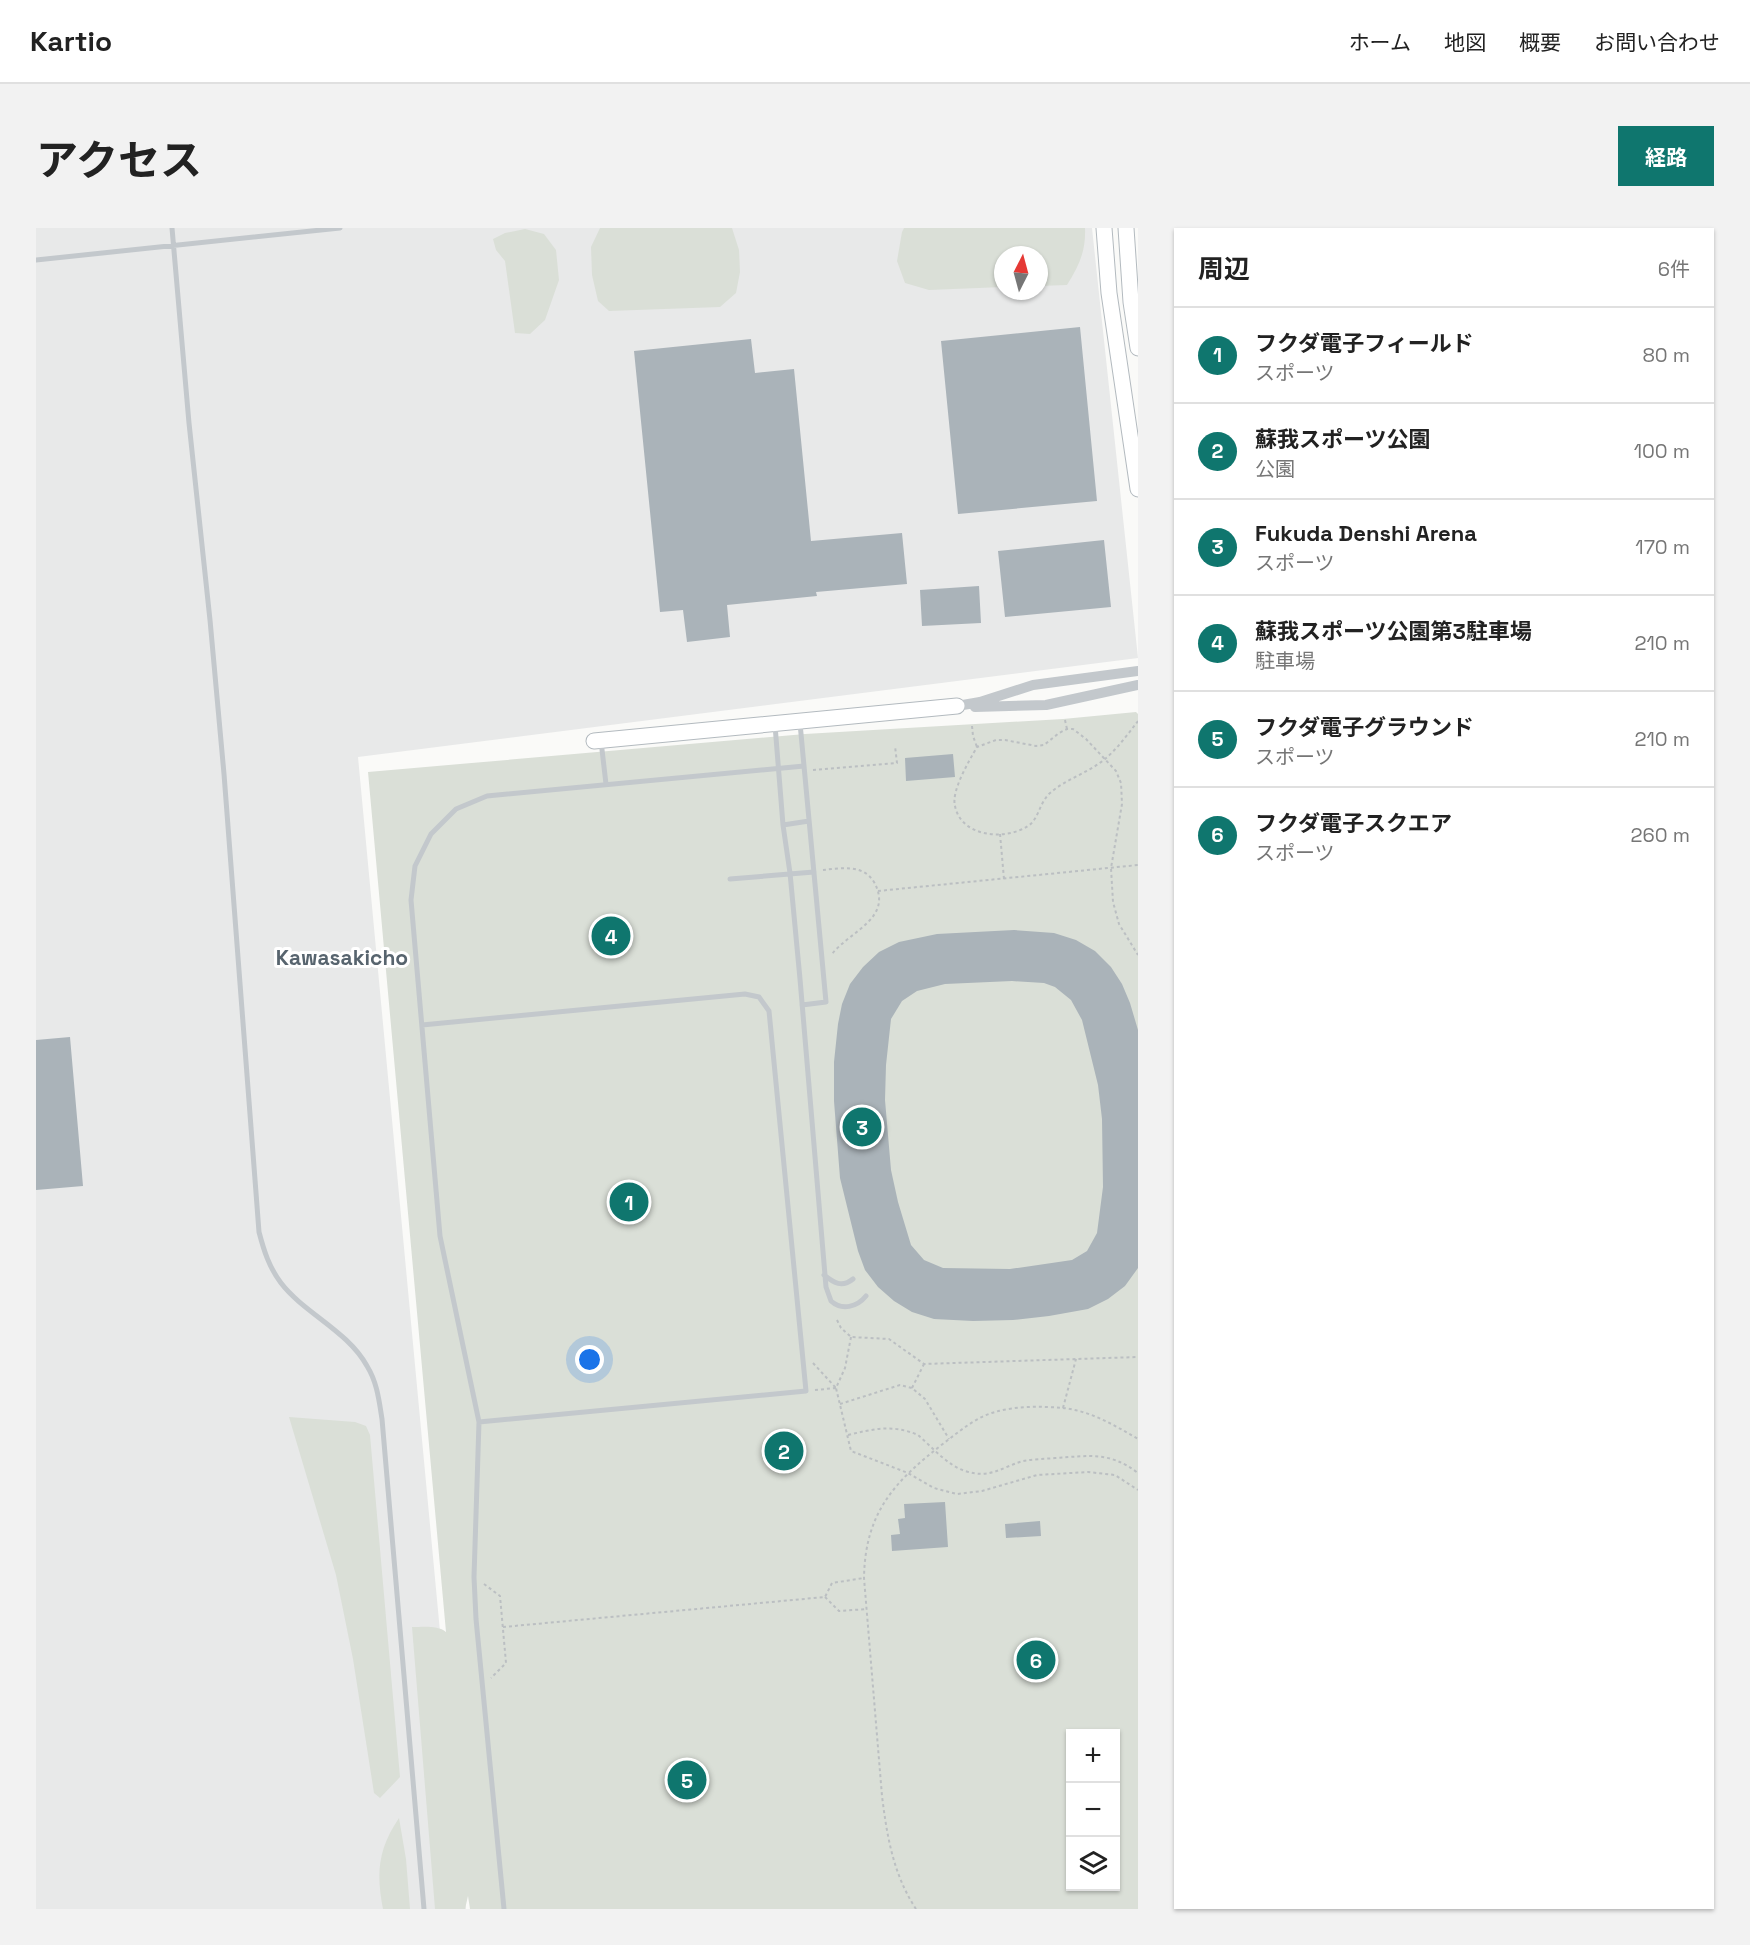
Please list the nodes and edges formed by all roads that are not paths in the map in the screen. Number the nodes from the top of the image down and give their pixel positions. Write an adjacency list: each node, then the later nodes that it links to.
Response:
1 (172, 228): 5 (lane)
2 (340, 228): 5 (lane)
3 (1104, 228): 8 (street)
4 (1126, 228): 7 (street)
5 (173, 245): 6 (lane); 31 (lane)
6 (36, 260)
7 (1138, 348)
8 (1138, 489)
9 (1138, 671): 10 (street)
10 (1033, 685): 12 (street); 13 (street)
11 (1138, 685): 13 (street)
12 (957, 706): 13 (street); 14 (street)
13 (1036, 706)
14 (800, 721): 15 (street); 17 (lane)
15 (775, 723): 16 (street); 18 (lane)
16 (598, 740): 19 (lane)
17 (804, 768): 18 (lane); 20 (lane)
18 (779, 769): 19 (lane); 21 (lane)
19 (606, 784): 26 (lane)
20 (809, 820): 21 (lane); 22 (lane)
21 (783, 825): 23 (lane)
22 (814, 872): 23 (lane); 25 (lane)
23 (790, 873): 24 (lane); 25 (lane)
24 (730, 879)
25 (802, 1005): 27 (lane)
26 (422, 1025): 30 (lane); 30 (lane)
27 (824, 1275): 28 (lane); 29 (lane)
28 (853, 1279)
29 (866, 1296)
30 (479, 1422): 32 (lane)
31 (423, 1909)
32 (504, 1909)

